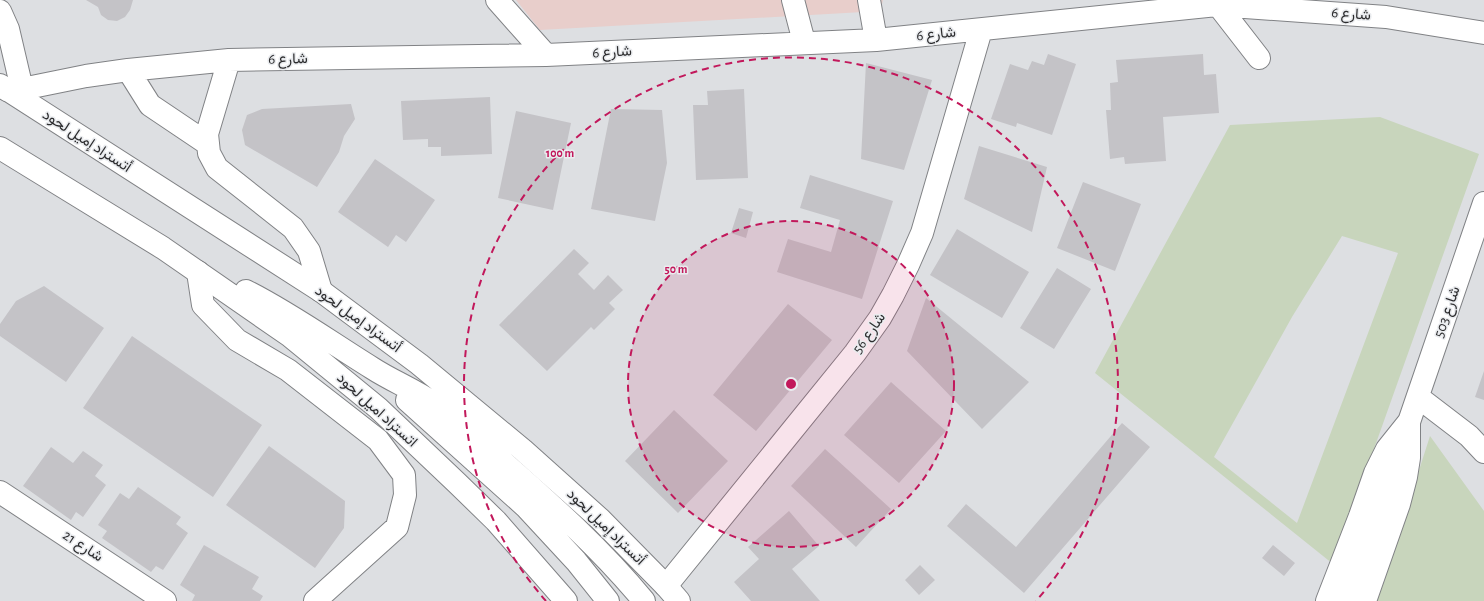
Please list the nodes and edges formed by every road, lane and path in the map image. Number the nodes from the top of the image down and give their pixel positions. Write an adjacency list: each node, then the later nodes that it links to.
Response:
1 (497, 0): 10 (main road)
2 (793, 0): 9 (main road)
3 (869, 0): 8 (main road)
4 (1215, 2): 6 (main road, شارع 6); 7 (main road, شارع 6); 11 (main road)
5 (0, 11): 14 (main road)
6 (981, 30): 8 (main road, شارع 6); 26 (main road, شارع 56)
7 (1484, 33)
8 (876, 40): 9 (main road, شارع 6)
9 (804, 42): 10 (main road, شارع 6)
10 (546, 55): 12 (main road, شارع 6)
11 (1259, 58)
12 (229, 60): 13 (main road, شارع 6); 15 (main road)
13 (128, 70): 14 (main road, شارع 6); 15 (main road)
14 (10, 88): 20 (main road, أتستراد إميل لحود)
15 (208, 144): 20 (main road)
16 (0, 148): 18 (main road)
17 (1484, 203): 22 (main road, شارع 503)
18 (163, 248): 19 (main road, اتستراد اميل لحود); 21 (main road)
19 (198, 272): 28 (main road); 29 (main road, اتستراد اميل لحود)
20 (321, 291): 26 (main road, أتستراد إميل لحود)
21 (373, 369): 30 (main road); 31 (main road)
22 (1418, 397): 23 (main road, شارع 503); 24 (main road)
23 (1409, 422): 32 (main road); 33 (main road, شارع 503); 34 (main road)
24 (1484, 452)
25 (0, 492): 27 (main road, شارع 21)
26 (672, 594)
27 (165, 601)
28 (315, 601)
29 (566, 601)
30 (608, 601)
31 (644, 601)
32 (1327, 601)
33 (1343, 601)
34 (1365, 601)

